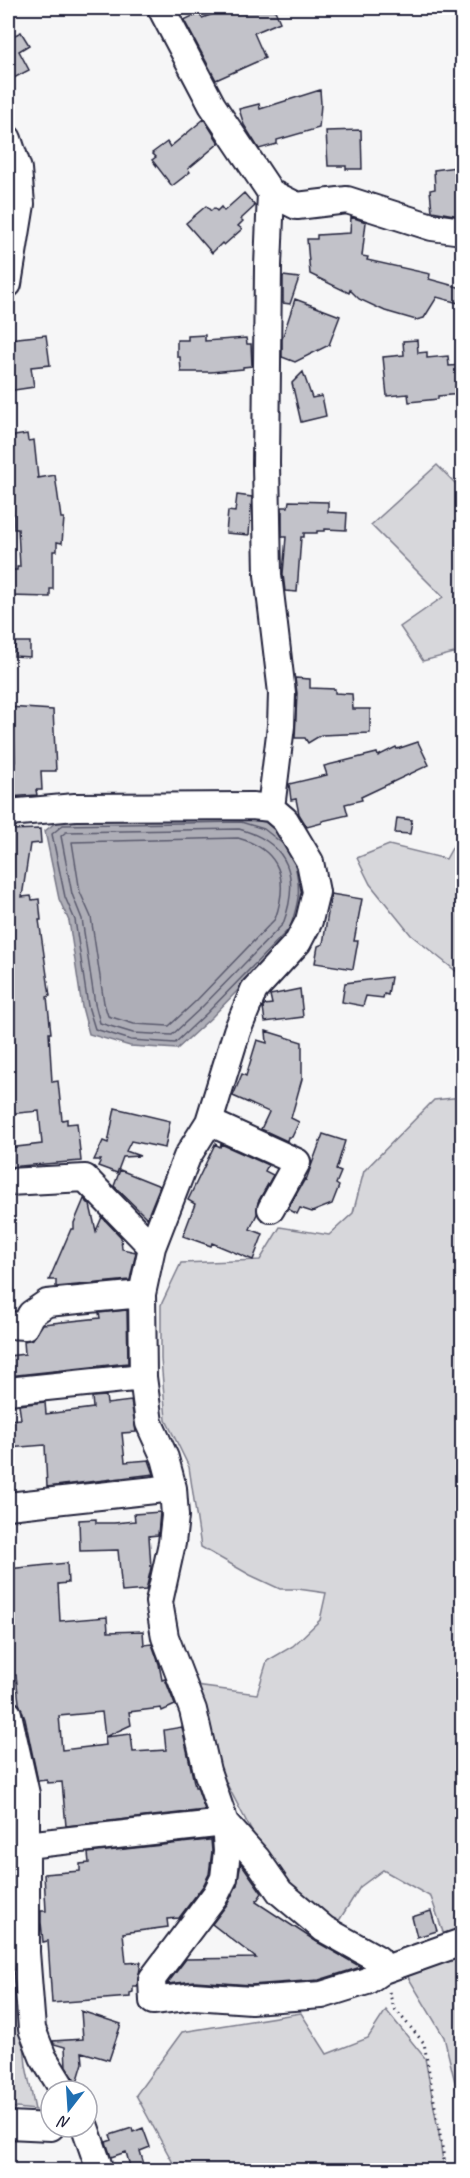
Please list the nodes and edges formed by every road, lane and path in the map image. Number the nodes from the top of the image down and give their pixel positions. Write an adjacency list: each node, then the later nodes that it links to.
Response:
1 (161, 8): 3 (street)
2 (8, 139): 5 (street)
3 (271, 193): 4 (street); 6 (street)
4 (462, 231)
5 (8, 284)
6 (271, 808): 7 (street); 8 (street)
7 (8, 813)
8 (209, 1122): 10 (street); 11 (street)
9 (8, 1182): 11 (street)
10 (271, 1209)
11 (152, 1247): 12 (street)
12 (142, 1294): 13 (street); 14 (street)
13 (8, 1325)
14 (143, 1377): 15 (street); 16 (street)
15 (8, 1391)
16 (173, 1488): 17 (street); 19 (street)
17 (8, 1506)
18 (8, 1714): 20 (street)
19 (225, 1823): 20 (street); 22 (street); 22 (street)
20 (26, 1845): 23 (street)
21 (462, 1942): 22 (street)
22 (383, 1970): 28 (path)
23 (57, 2079)
24 (8, 2125): 25 (street)
25 (39, 2126)
26 (90, 2139): 27 (street)
27 (100, 2170)
28 (446, 2170)

